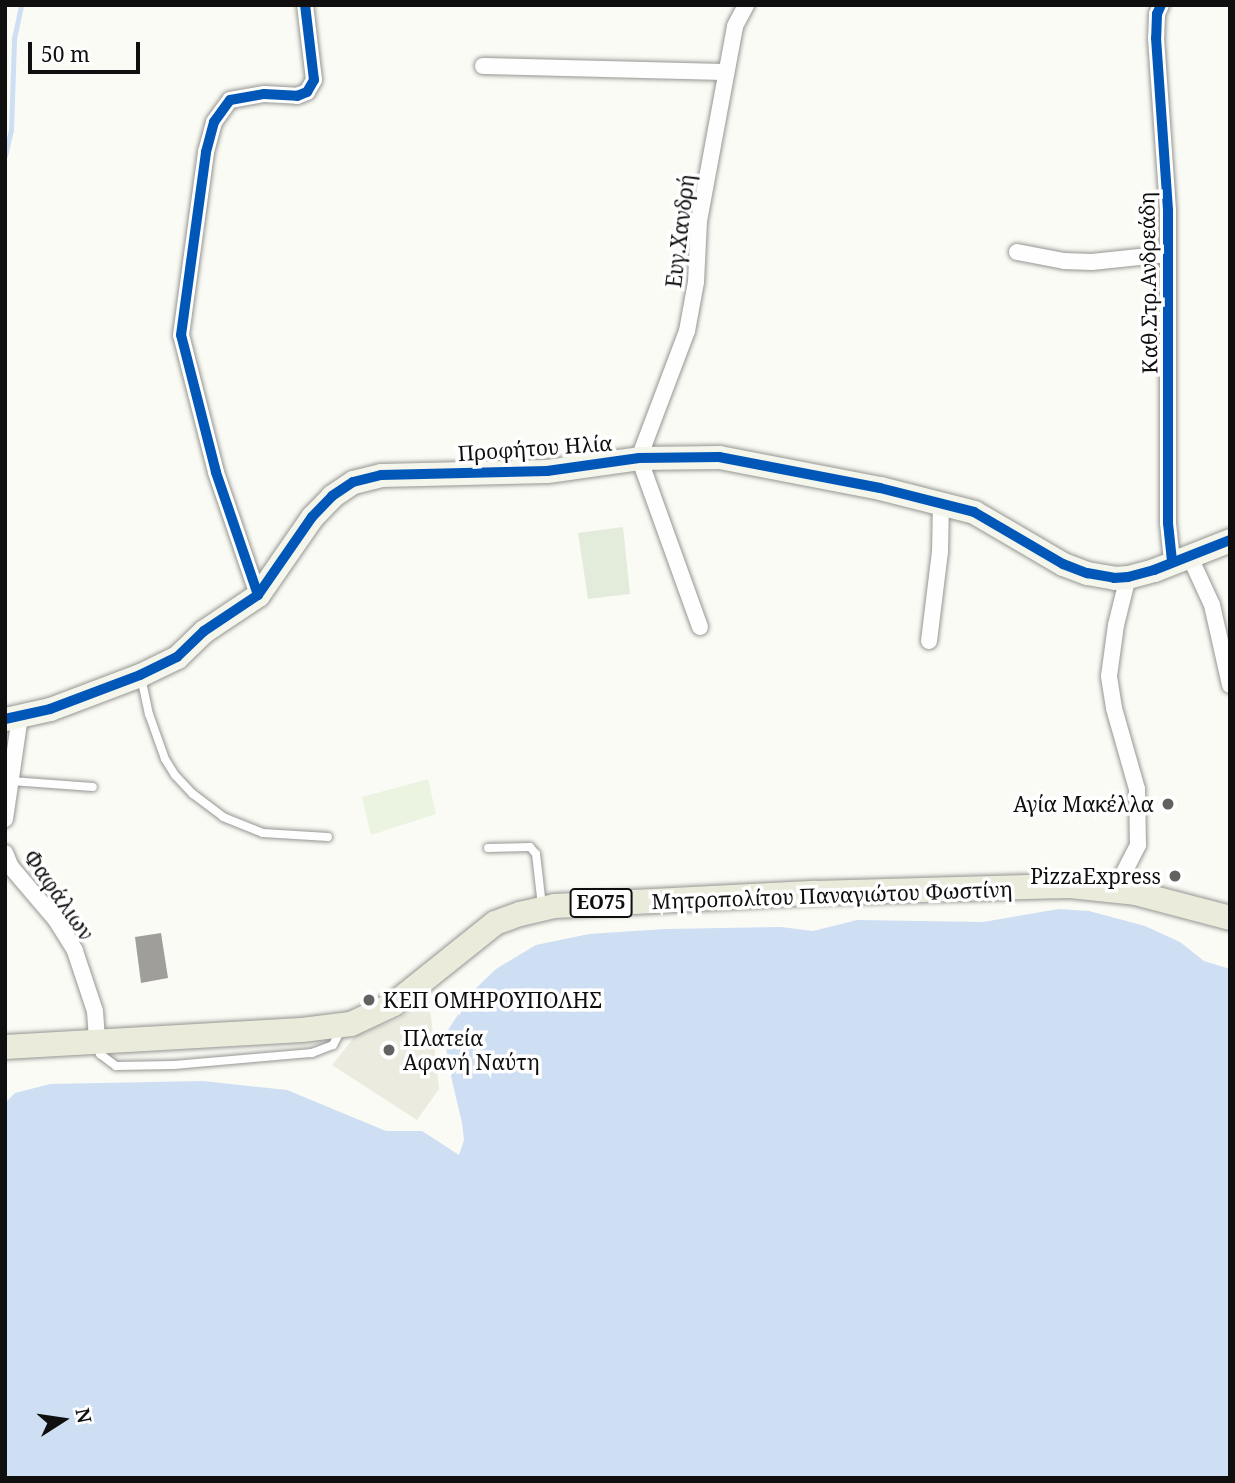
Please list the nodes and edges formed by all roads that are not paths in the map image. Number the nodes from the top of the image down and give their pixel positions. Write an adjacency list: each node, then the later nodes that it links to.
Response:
1 (305, 5): 13 (street)
2 (746, 5): 5 (street, Ευγ.Χανδρή)
3 (1161, 5): 7 (street, Καθ.Στρ.Ανδρεάδη)
4 (483, 66): 5 (street)
5 (726, 72): 8 (street, Ευγ.Χανδρή)
6 (1017, 252): 7 (street)
7 (1168, 254): 11 (street, Καθ.Στρ.Ανδρεάδη)
8 (639, 457): 9 (street, Προφήτου Ηλία); 13 (street, Προφήτου Ηλία); 14 (street)
9 (941, 503): 12 (street, Προφήτου Ηλία); 15 (street)
10 (1230, 540): 11 (street, Προφήτου Ηλία)
11 (1181, 559): 12 (street, Προφήτου Ηλία); 17 (street, Καθ.Στρ.Ανδρεάδη)
12 (1128, 577): 25 (street)
13 (258, 595): 16 (street, Προφήτου Ηλία)
14 (700, 627)
15 (929, 641)
16 (140, 674): 18 (street, Προφήτου Ηλία); 22 (lane)
17 (1230, 685)
18 (12, 717): 19 (street)
19 (11, 781): 20 (lane); 21 (street)
20 (93, 787)
21 (5, 820)
22 (328, 837)
23 (488, 848): 26 (lane)
24 (5, 853): 30 (street, Φαφάλιων)
25 (1117, 885): 26 (main road, Μητροπολίτου Παναγιώτου Φωστίνη / ΕΟ75); 27 (main road, Μητροπολίτου Παναγιώτου Φωστίνη / ΕΟ75); 28 (main road, Μητροπολίτου Παναγιώτου Φωστίνη / ΕΟ75); 30 (main road, Μητροπολίτου Παναγιώτου Φωστίνη / ΕΟ75)
26 (541, 897): 30 (main road, Μητροπολίτου Παναγιώτου Φωστίνη / ΕΟ75)
27 (1230, 906)
28 (1230, 918)
29 (5, 1036): 30 (main road, Μητροπολίτου Παναγιώτου Φωστίνη / ΕΟ75)
30 (97, 1038): 31 (main road, Μητροπολίτου Παναγιώτου Φωστίνη / ΕΟ75)
31 (5, 1047)

